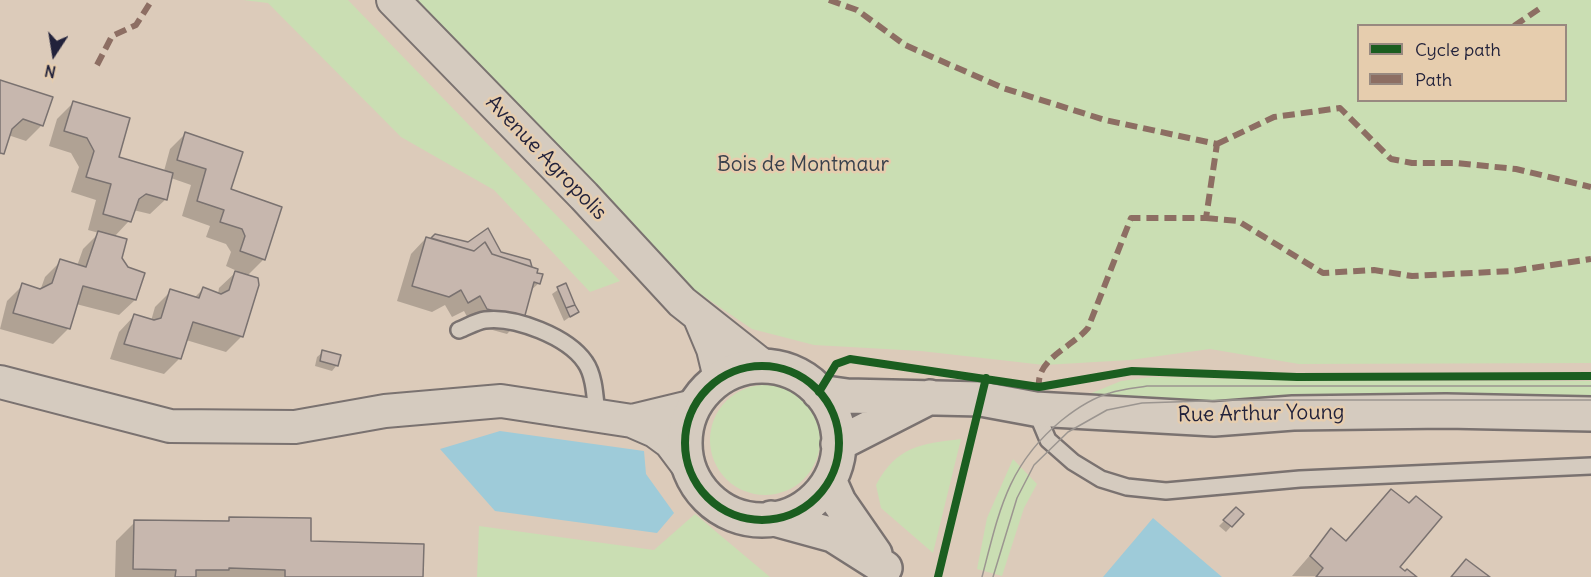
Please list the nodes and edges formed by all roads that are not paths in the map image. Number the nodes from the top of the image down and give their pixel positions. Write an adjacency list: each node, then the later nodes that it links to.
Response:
1 (393, 0): 2 (street, Avenue Agropolis)
2 (699, 317): 4 (street, Avenue Agropolis); 5 (street, Avenue Agropolis)
3 (459, 330): 12 (lane)
4 (763, 366): 5 (street); 7 (street)
5 (720, 378): 9 (street)
6 (0, 382): 12 (street)
7 (819, 392): 8 (street, Rue Arthur Young); 14 (street)
8 (932, 396): 10 (street, Rue Arthur Young); 14 (street)
9 (694, 406): 13 (street); 15 (street)
10 (1035, 409): 11 (street, Rue Arthur Young); 16 (lane)
11 (1591, 414)
12 (597, 416): 13 (street)
13 (632, 421): 15 (street)
14 (838, 444): 17 (street)
15 (688, 466): 18 (street)
16 (1591, 466)
17 (830, 482): 18 (street); 19 (street)
18 (771, 518): 19 (street)
19 (889, 572)

